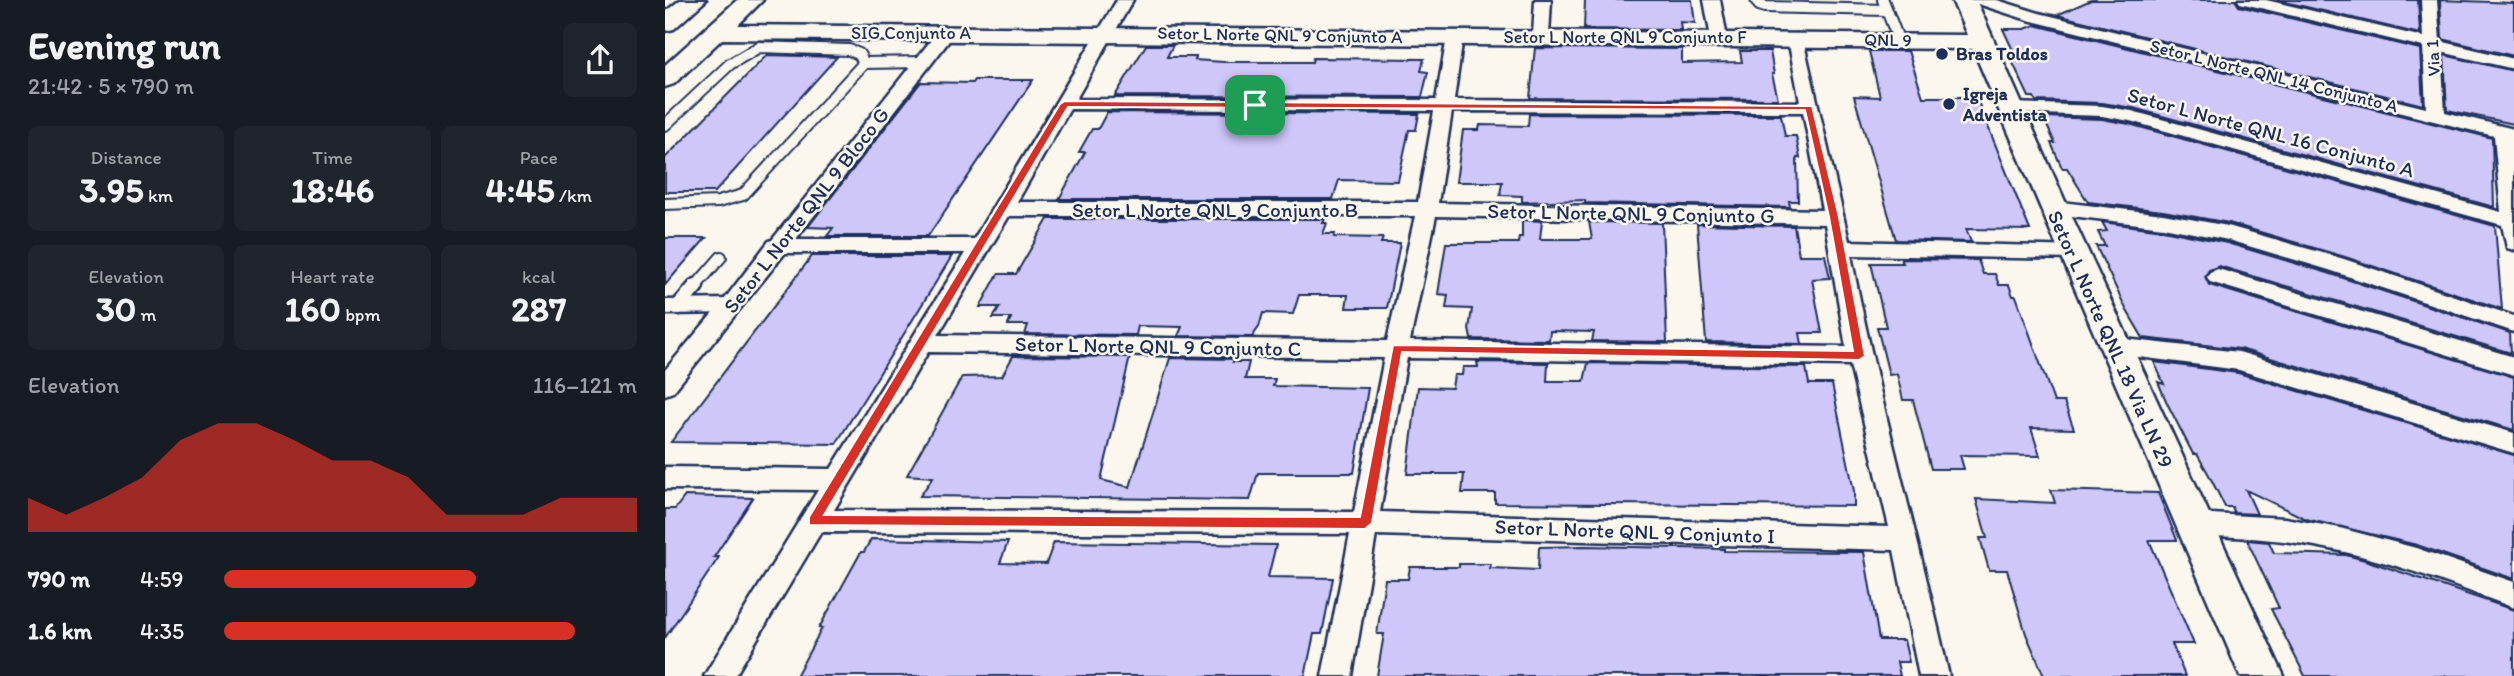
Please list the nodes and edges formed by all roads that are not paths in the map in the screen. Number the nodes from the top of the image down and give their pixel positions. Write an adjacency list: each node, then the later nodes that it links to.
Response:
1 (694, 0): 16 (street)
2 (751, 0): 17 (street)
3 (1125, 0): 19 (street)
4 (1543, 0): 20 (street)
5 (1712, 0): 22 (street)
6 (1756, 0): 10 (lane)
7 (2019, 0): 13 (street)
8 (2246, 0): 25 (street)
9 (2429, 0): 25 (street, Via 1)
10 (1798, 4): 11 (lane)
11 (1832, 4): 12 (lane)
12 (1884, 5): 24 (lane)
13 (2002, 6): 14 (street); 15 (street)
14 (1970, 11): 15 (street, Setor L Norte QNL 14 Conjunto A); 24 (street, QNL 9); 33 (street, Setor L Norte QNL 18 Via LN 29)
15 (2034, 17): 34 (street, Setor L Norte QNL 14 Conjunto A)
16 (665, 24)
17 (716, 32): 18 (street, SIG Conjunto A); 29 (street)
18 (946, 33): 19 (street, SIG Conjunto A); 26 (street, Setor L Norte QNL 9 Bloco G)
19 (1106, 33): 21 (street, Setor L Norte QNL 9 Conjunto A); 30 (street)
20 (1541, 36): 21 (street, Setor L Norte QNL 9 Conjunto F); 22 (street, Setor L Norte QNL 9 Conjunto F)
21 (1455, 37): 31 (street)
22 (1719, 38): 23 (street, Setor L Norte QNL 9 Conjunto F)
23 (1795, 39): 24 (street, QNL 9); 32 (street)
24 (1898, 39)
25 (2433, 42): 28 (street); 34 (street, Via 1)
26 (923, 62): 27 (lane); 45 (street, Setor L Norte QNL 9 Bloco G)
27 (864, 63): 35 (lane); 37 (lane)
28 (2514, 64)
29 (665, 79)
30 (1065, 104): 31 (street); 39 (street)
31 (1445, 106): 32 (street); 40 (street)
32 (1809, 107): 41 (street)
33 (2012, 108): 38 (street, Setor L Norte QNL 18 Via LN 29); 42 (street, Setor L Norte QNL 16 Conjunto A)
34 (2436, 116): 36 (street, Setor L Norte QNL 14 Conjunto A)
35 (665, 124)
36 (2508, 133): 42 (street)
37 (665, 204)
38 (2053, 208): 47 (street, Setor L Norte QNL 18 Via LN 29); 52 (street)
39 (1003, 209): 40 (street, Setor L Norte QNL 9 Conjunto B); 44 (street)
40 (1427, 209): 41 (street, Setor L Norte QNL 9 Conjunto G); 55 (street)
41 (1834, 217): 46 (street)
42 (2512, 221): 43 (street)
43 (2514, 243)
44 (980, 246): 45 (street); 53 (street)
45 (776, 247): 50 (street, Setor L Norte QNL 9 Bloco G)
46 (1839, 248): 47 (street); 56 (street)
47 (2074, 252): 54 (street, Setor L Norte QNL 18 Via LN 29)
48 (721, 257): 51 (lane)
49 (2218, 277): 57 (street)
50 (732, 306): 51 (lane); 58 (street, Setor L Norte QNL 9 Bloco G)
51 (671, 307)
52 (2514, 324)
53 (919, 344): 55 (street, Setor L Norte QNL 9 Conjunto C); 61 (street)
54 (2116, 347): 59 (street); 64 (street, Setor L Norte QNL 18 Via LN 29)
55 (1397, 348): 56 (street, Setor L Norte QNL 9 Conjunto C); 63 (street)
56 (1859, 356): 65 (street)
57 (2514, 366)
58 (665, 386)
59 (2514, 443)
60 (665, 478): 61 (street)
61 (838, 480): 62 (street)
62 (814, 521): 63 (street, Setor L Norte QNL 9 Conjunto I); 67 (street)
63 (1365, 523): 65 (street, Setor L Norte QNL 9 Conjunto I); 68 (street)
64 (2192, 524): 66 (street); 70 (street, Setor L Norte QNL 18 Via LN 29)
65 (1905, 539): 69 (street)
66 (2514, 595)
67 (719, 676)
68 (1337, 676)
69 (1934, 676)
70 (2262, 676)

